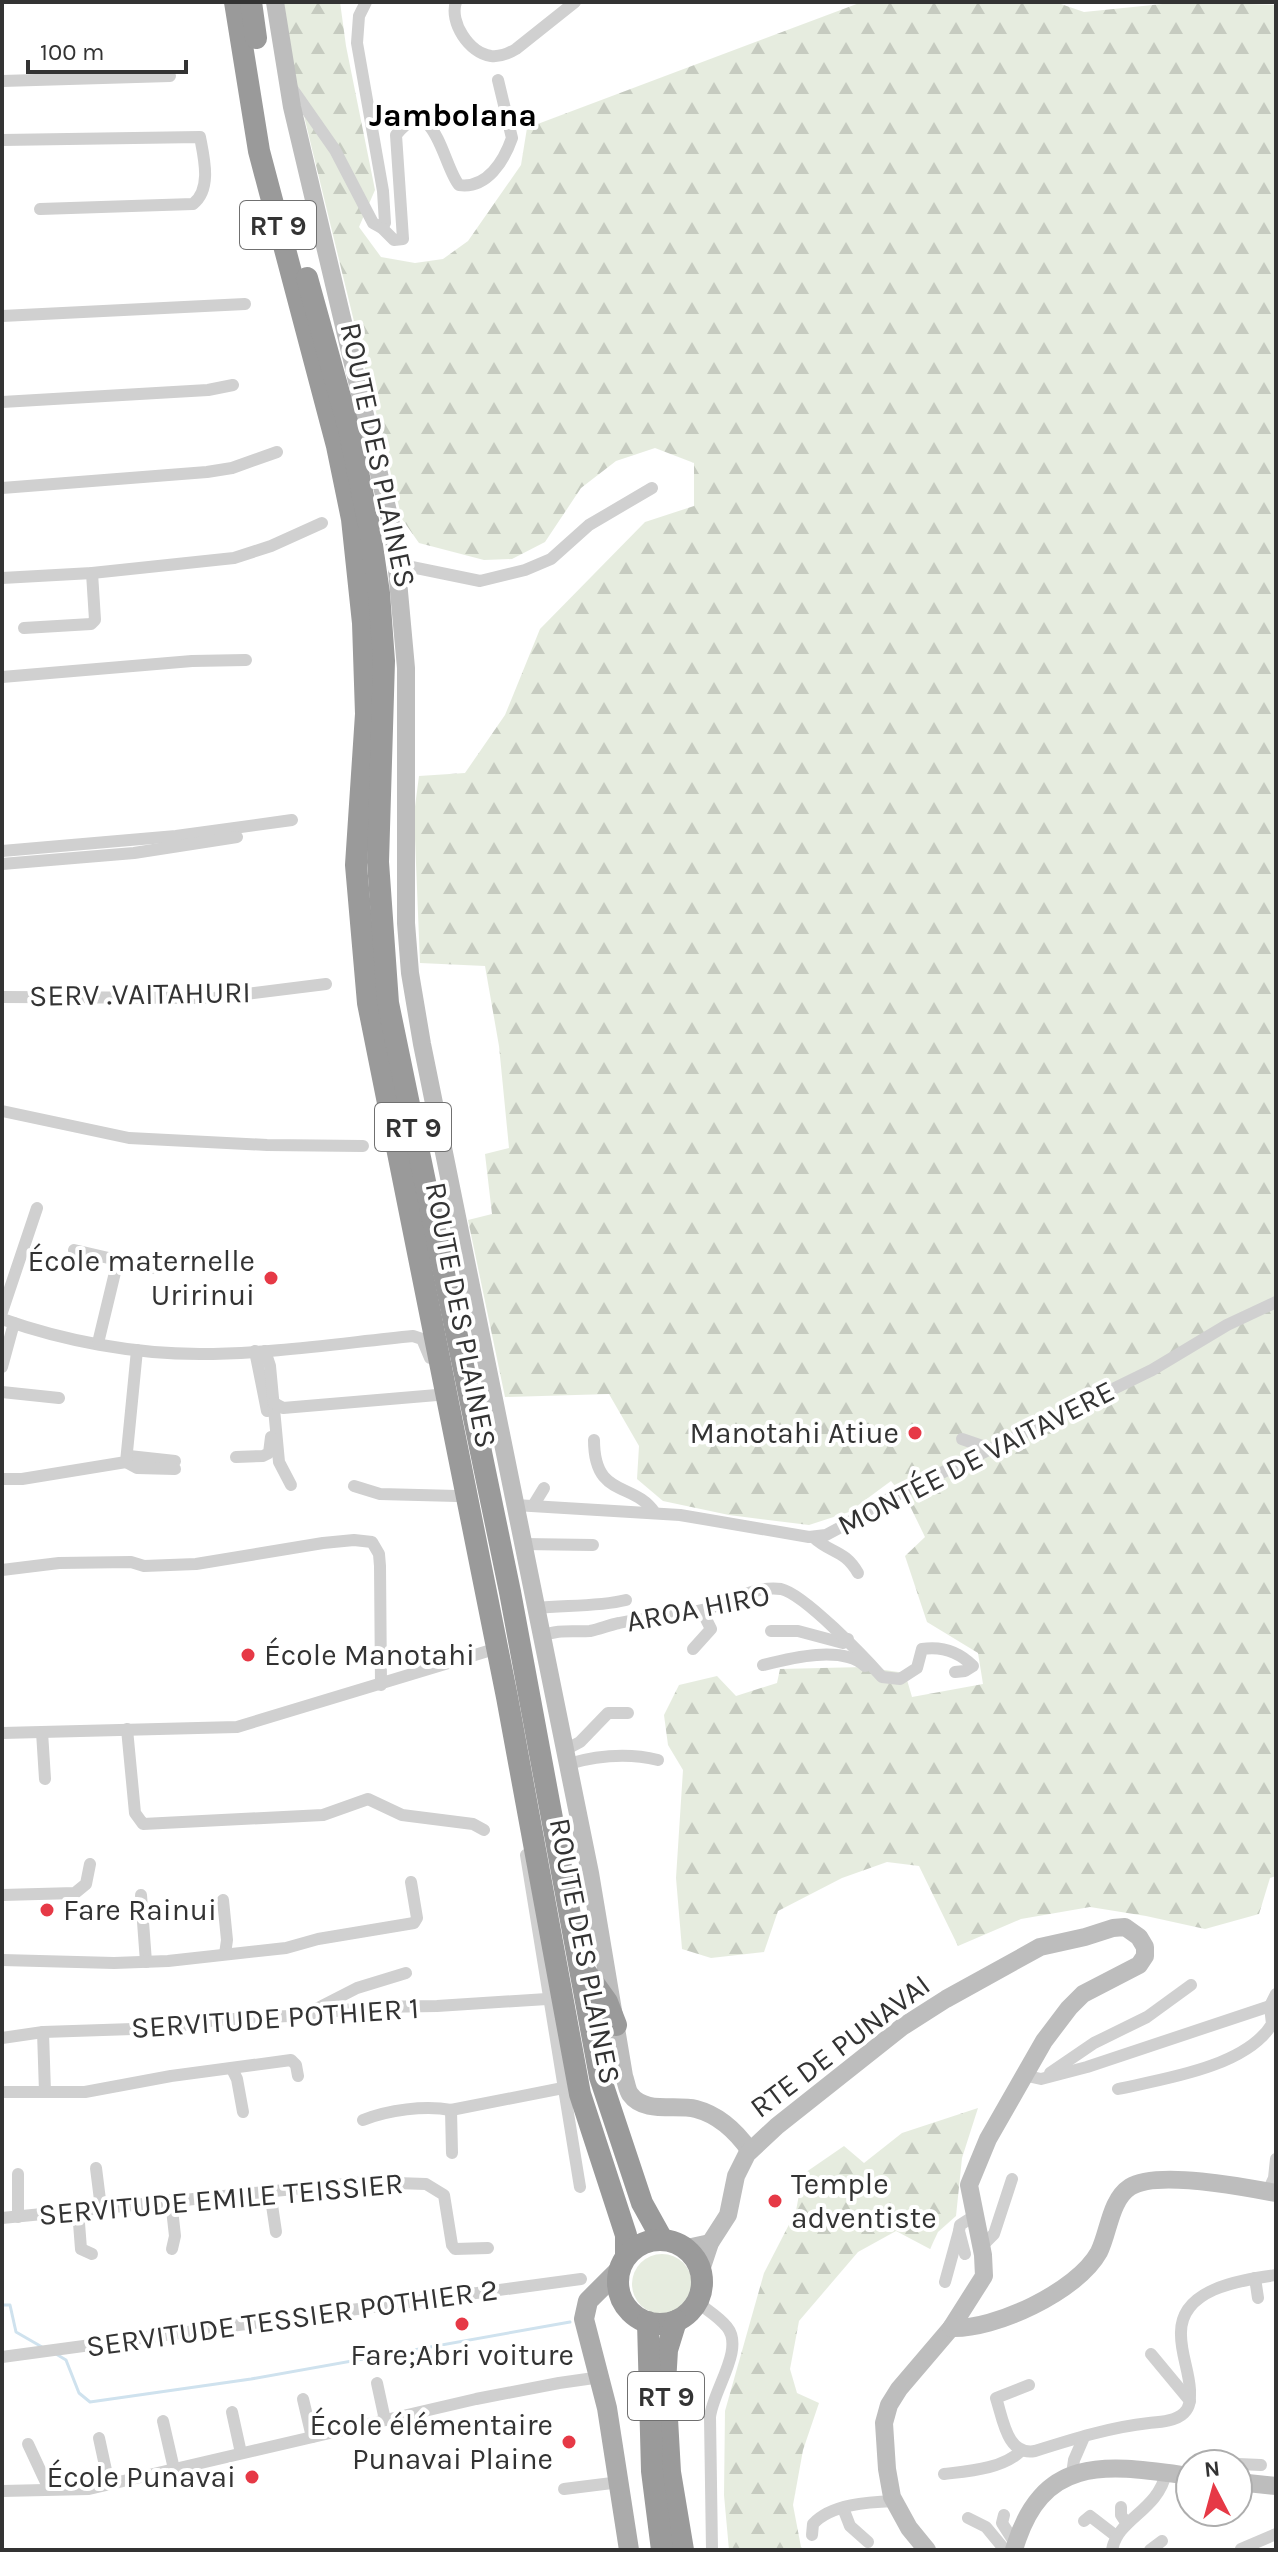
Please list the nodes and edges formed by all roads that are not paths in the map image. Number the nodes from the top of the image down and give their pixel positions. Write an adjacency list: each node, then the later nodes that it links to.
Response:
1 (235, 2): 143 (highway, ROUTE DES PLAINES / RT 9)
2 (251, 2): 98 (highway, ROUTE DES PLAINES / RT 9)
3 (275, 2): 10 (main road, ROUTE DES PLAINES)
4 (366, 2): 13 (street)
5 (456, 2): 6 (street)
6 (575, 2)
7 (170, 76): 9 (street)
8 (498, 80): 13 (street)
9 (2, 81)
10 (287, 82): 13 (street); 22 (main road, ROUTE DES PLAINES)
11 (2, 140): 12 (street)
12 (40, 209)
13 (382, 228)
14 (245, 304): 15 (street)
15 (2, 316)
16 (233, 385): 17 (street)
17 (2, 402)
18 (277, 452): 19 (street)
19 (2, 488)
20 (652, 488): 22 (street)
21 (322, 523): 23 (street)
22 (397, 564): 62 (main road, ROUTE DES PLAINES)
23 (92, 573): 24 (street); 25 (street)
24 (2, 578)
25 (24, 628)
26 (246, 660): 27 (street)
27 (2, 677)
28 (292, 820): 30 (street)
29 (237, 837): 31 (street)
30 (2, 851)
31 (2, 864)
32 (326, 984): 33 (street, SERV .VAITAHURI)
33 (2, 997)
34 (2, 1111): 35 (street)
35 (363, 1146)
36 (37, 1208): 41 (street)
37 (74, 1250): 38 (street)
38 (118, 1260): 39 (street); 43 (street)
39 (152, 1268)
40 (1276, 1302): 53 (street, MONTÉE DE VAITAVERE)
41 (2, 1312)
42 (8, 1321): 43 (street); 46 (street)
43 (98, 1343): 44 (street)
44 (137, 1350): 45 (street); 55 (street)
45 (260, 1351): 48 (street); 50 (street); 54 (street)
46 (2, 1367)
47 (2, 1392): 49 (street)
48 (437, 1395): 50 (street); 61 (street)
49 (59, 1398)
50 (274, 1403): 58 (street)
51 (962, 1439): 53 (street)
52 (594, 1440): 63 (street)
53 (991, 1449): 64 (street, MONTÉE DE VAITAVERE)
54 (236, 1457)
55 (127, 1459): 56 (street); 57 (street)
56 (175, 1465)
57 (2, 1479)
58 (291, 1485)
59 (354, 1486): 61 (street)
60 (544, 1488): 62 (street)
61 (457, 1496): 78 (street)
62 (524, 1506): 63 (street, MONTÉE DE VAITAVERE); 65 (main road, ROUTE DES PLAINES)
63 (655, 1513): 64 (street, MONTÉE DE VAITAVERE)
64 (813, 1537): 68 (street)
65 (523, 1544): 66 (street); 71 (main road, ROUTE DES PLAINES)
66 (593, 1545)
67 (2, 1570): 82 (street)
68 (858, 1573)
69 (626, 1600): 70 (street)
70 (593, 1604): 71 (street); 73 (street)
71 (536, 1608): 75 (main road, ROUTE DES PLAINES)
72 (696, 1611): 73 (street, AROA HIRO); 76 (street, AROA HIRO); 77 (street)
73 (597, 1630): 75 (street, AROA HIRO)
74 (771, 1631): 76 (street)
75 (542, 1636): 87 (main road, ROUTE DES PLAINES)
76 (848, 1639): 81 (street, AROA HIRO)
77 (693, 1649)
78 (488, 1651): 82 (street); 103 (street)
79 (763, 1665): 81 (street)
80 (955, 1672): 81 (street)
81 (900, 1679)
82 (381, 1685): 84 (street)
83 (628, 1713): 87 (street)
84 (127, 1729): 85 (street); 90 (street)
85 (42, 1732): 86 (street); 89 (street)
86 (2, 1733)
87 (567, 1757): 88 (street); 106 (main road, ROUTE DES PLAINES)
88 (658, 1760)
89 (45, 1779)
90 (484, 1830)
91 (90, 1864): 93 (street)
92 (411, 1882): 96 (street)
93 (2, 1895)
94 (141, 1895): 99 (street)
95 (223, 1900): 96 (street)
96 (225, 1954): 99 (street)
97 (2, 1960): 99 (street)
98 (578, 1961): 106 (highway); 136 (highway, ROUTE DES PLAINES / RT 9)
99 (146, 1962)
100 (406, 1973): 105 (street)
101 (1191, 1985): 111 (street)
102 (1276, 1994): 104 (street)
103 (547, 1999): 105 (street, SERVITUDE POTHIER 1); 112 (street)
104 (1273, 2005): 111 (street); 113 (street)
105 (308, 2014): 107 (street, SERVITUDE POTHIER 1)
106 (616, 2025): 119 (main road, ROUTE DES PLAINES)
107 (43, 2032): 108 (street, SERVITUDE POTHIER 1); 115 (street)
108 (2, 2038)
109 (232, 2069): 110 (street); 115 (street); 117 (street)
110 (298, 2076)
111 (1032, 2077): 119 (main road, RTE DE PUNAVAI); 131 (main road, RTE DE PUNAVAI)
112 (563, 2088): 116 (street); 125 (street)
113 (1118, 2089)
114 (2, 2092): 115 (street)
115 (45, 2092)
116 (451, 2110): 118 (street); 120 (street)
117 (243, 2112)
118 (363, 2120)
119 (750, 2151): 137 (main road, RTE DE PUNAVAI)
120 (452, 2153)
121 (1276, 2159): 127 (street)
122 (96, 2168): 129 (street)
123 (18, 2174): 132 (street)
124 (1012, 2179): 141 (street)
125 (580, 2187)
126 (270, 2192): 128 (street, SERVITUDE EMILE TEISSIER); 135 (street); 138 (street, SERVITUDE EMILE TEISSIER)
127 (1272, 2192): 153 (main road)
128 (171, 2200): 129 (street, SERVITUDE EMILE TEISSIER); 140 (street)
129 (101, 2208): 130 (street, SERVITUDE EMILE TEISSIER)
130 (78, 2210): 132 (street, SERVITUDE EMILE TEISSIER); 142 (street)
131 (974, 2216): 134 (street); 141 (main road, RTE DE PUNAVAI)
132 (18, 2217): 133 (street, SERVITUDE EMILE TEISSIER)
133 (2, 2218)
134 (959, 2231): 141 (street); 147 (street)
135 (276, 2232)
136 (662, 2239): 139 (highway); 143 (highway)
137 (710, 2243): 139 (main road); 144 (main road, RTE DE PUNAVAI)
138 (488, 2248)
139 (687, 2248): 144 (highway)
140 (172, 2249)
141 (973, 2250): 153 (main road, RTE DE PUNAVAI)
142 (92, 2254)
143 (622, 2263): 148 (highway, RT 9)
144 (701, 2270): 150 (highway)
145 (1276, 2275): 146 (street)
146 (1255, 2278): 149 (street); 160 (street)
147 (945, 2282)
148 (600, 2289): 152 (highway); 155 (street, SERVITUDE TESSIER POTHIER 2); 156 (main road)
149 (1258, 2298)
150 (697, 2302): 151 (highway); 201 (street)
151 (676, 2321): 152 (highway); 200 (highway, RT 9)
152 (648, 2322): 199 (highway, RT 9)
153 (951, 2328): 184 (main road, RTE DE PUNAVAI)
154 (1151, 2354): 160 (street)
155 (2, 2357)
156 (601, 2377): 162 (street); 177 (main road)
157 (377, 2383): 162 (street)
158 (1029, 2385): 168 (street)
159 (303, 2399): 164 (street)
160 (1190, 2401): 165 (street)
161 (232, 2412): 169 (street)
162 (385, 2420): 164 (street)
163 (163, 2421): 172 (street)
164 (312, 2437): 169 (street)
165 (1084, 2437): 168 (street); 175 (street)
166 (99, 2438): 178 (street)
167 (28, 2444): 181 (street)
168 (1021, 2451): 174 (street)
169 (241, 2453): 172 (street)
170 (1254, 2465): 171 (street)
171 (1261, 2465)
172 (174, 2469): 178 (street)
173 (1166, 2473): 175 (main road); 176 (main road); 190 (street)
174 (944, 2474)
175 (1072, 2474): 197 (main road)
176 (1174, 2474)
177 (620, 2482): 182 (street); 196 (main road)
178 (109, 2484): 181 (street)
179 (1254, 2484): 180 (main road)
180 (1276, 2486)
181 (49, 2489): 183 (street)
182 (564, 2489)
183 (2, 2491)
184 (894, 2501): 186 (street); 202 (main road, RTE DE PUNAVAI)
185 (1121, 2507): 190 (street)
186 (843, 2508): 192 (street); 195 (street)
187 (1004, 2515): 197 (street)
188 (968, 2518): 197 (street)
189 (1084, 2521): 193 (street)
190 (1127, 2524): 193 (street)
191 (1276, 2534): 198 (street)
192 (812, 2535)
193 (1116, 2536): 203 (street)
194 (1162, 2541): 204 (street)
195 (868, 2542)
196 (629, 2548)
197 (1013, 2549)
198 (1241, 2549)
199 (662, 2550)
200 (683, 2550)
201 (712, 2550)
202 (927, 2550)
203 (1112, 2550)
204 (1150, 2550)

